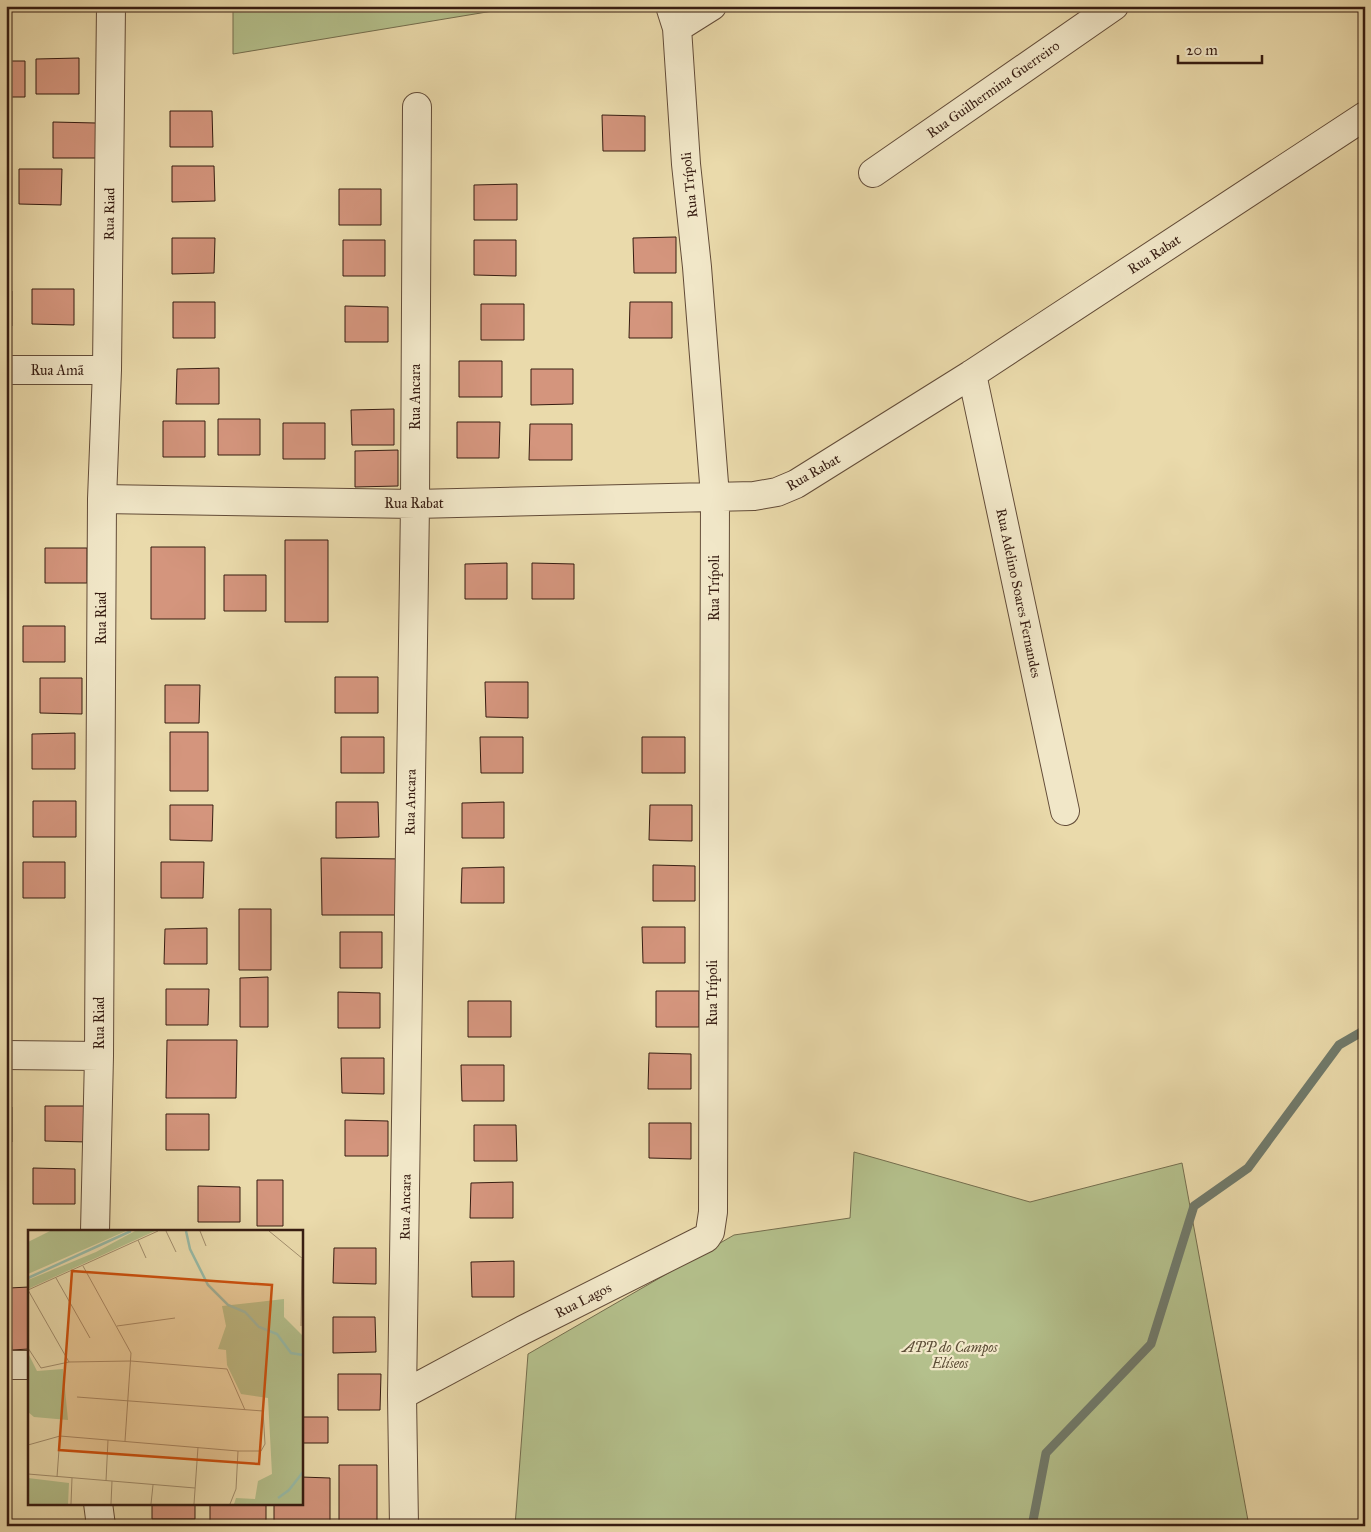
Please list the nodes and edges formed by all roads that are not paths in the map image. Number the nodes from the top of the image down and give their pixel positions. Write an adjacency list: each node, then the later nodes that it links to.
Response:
1 (111, 6): 9 (street, Rua Riad)
2 (712, 6): 4 (street)
3 (1114, 6): 7 (street, Rua Guilhermina Guerreiro)
4 (673, 17): 11 (street, Rua Trípoli)
5 (417, 107): 13 (street, Rua Ancara)
6 (1365, 116): 10 (street, Rua Rabat)
7 (872, 173)
8 (6, 370): 9 (street, Rua Amã)
9 (107, 370): 12 (street, Rua Riad)
10 (972, 374): 11 (street, Rua Rabat); 14 (street, Rua Adelino Soares Fernandes)
11 (715, 496): 13 (street, Rua Rabat); 17 (street, Rua Trípoli)
12 (102, 499): 13 (street, Rua Rabat); 16 (street, Rua Riad)
13 (415, 504): 21 (street, Rua Ancara)
14 (1065, 811)
15 (6, 1055): 16 (street)
16 (98, 1056): 18 (street, Rua Riad)
17 (711, 1173): 21 (street, Rua Lagos)
18 (95, 1230)
19 (28, 1364): 20 (street)
20 (6, 1365)
21 (402, 1396): 24 (street, Rua Ancara)
22 (98, 1504): 23 (street)
23 (101, 1526)
24 (404, 1526)

